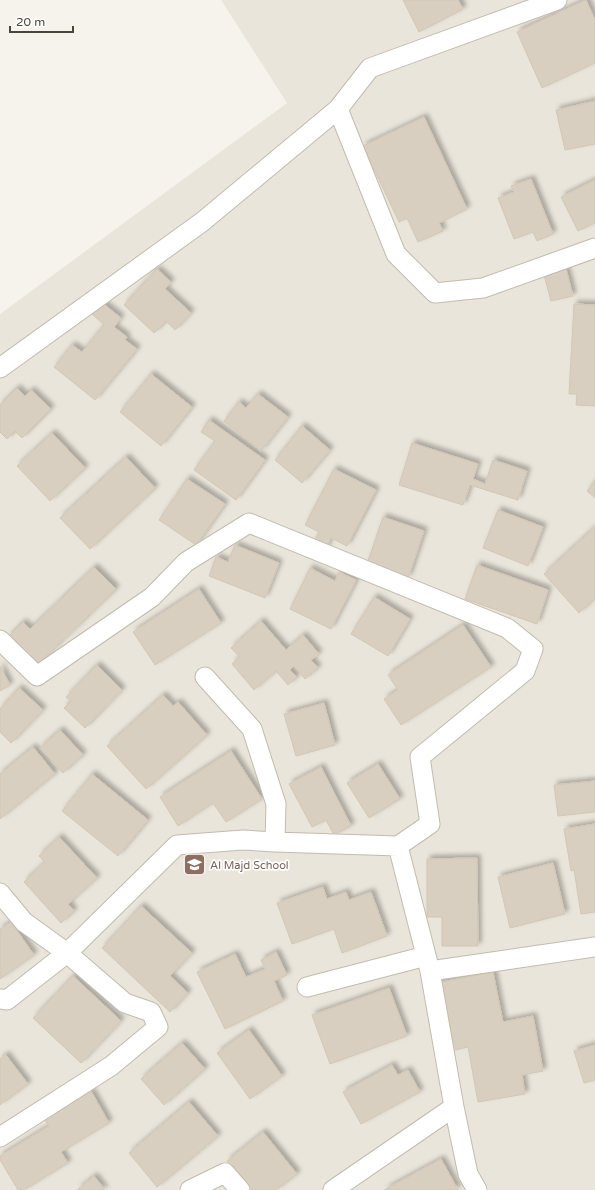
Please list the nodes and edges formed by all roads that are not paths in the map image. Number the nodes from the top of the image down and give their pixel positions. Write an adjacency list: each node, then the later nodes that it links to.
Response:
1 (557, 0): 2 (street)
2 (338, 109): 3 (street); 4 (street)
3 (595, 248)
4 (0, 368)
5 (0, 640): 8 (street)
6 (205, 677): 7 (street)
7 (275, 842): 8 (street); 11 (street)
8 (398, 846): 12 (street)
9 (0, 893): 11 (street)
10 (595, 947): 12 (street)
11 (67, 952): 14 (street); 16 (street)
12 (428, 964): 13 (street); 15 (street)
13 (307, 987)
14 (0, 999)
15 (454, 1106): 19 (street); 20 (street)
16 (0, 1137)
17 (190, 1190): 18 (street)
18 (240, 1190)
19 (333, 1190)
20 (477, 1190)

